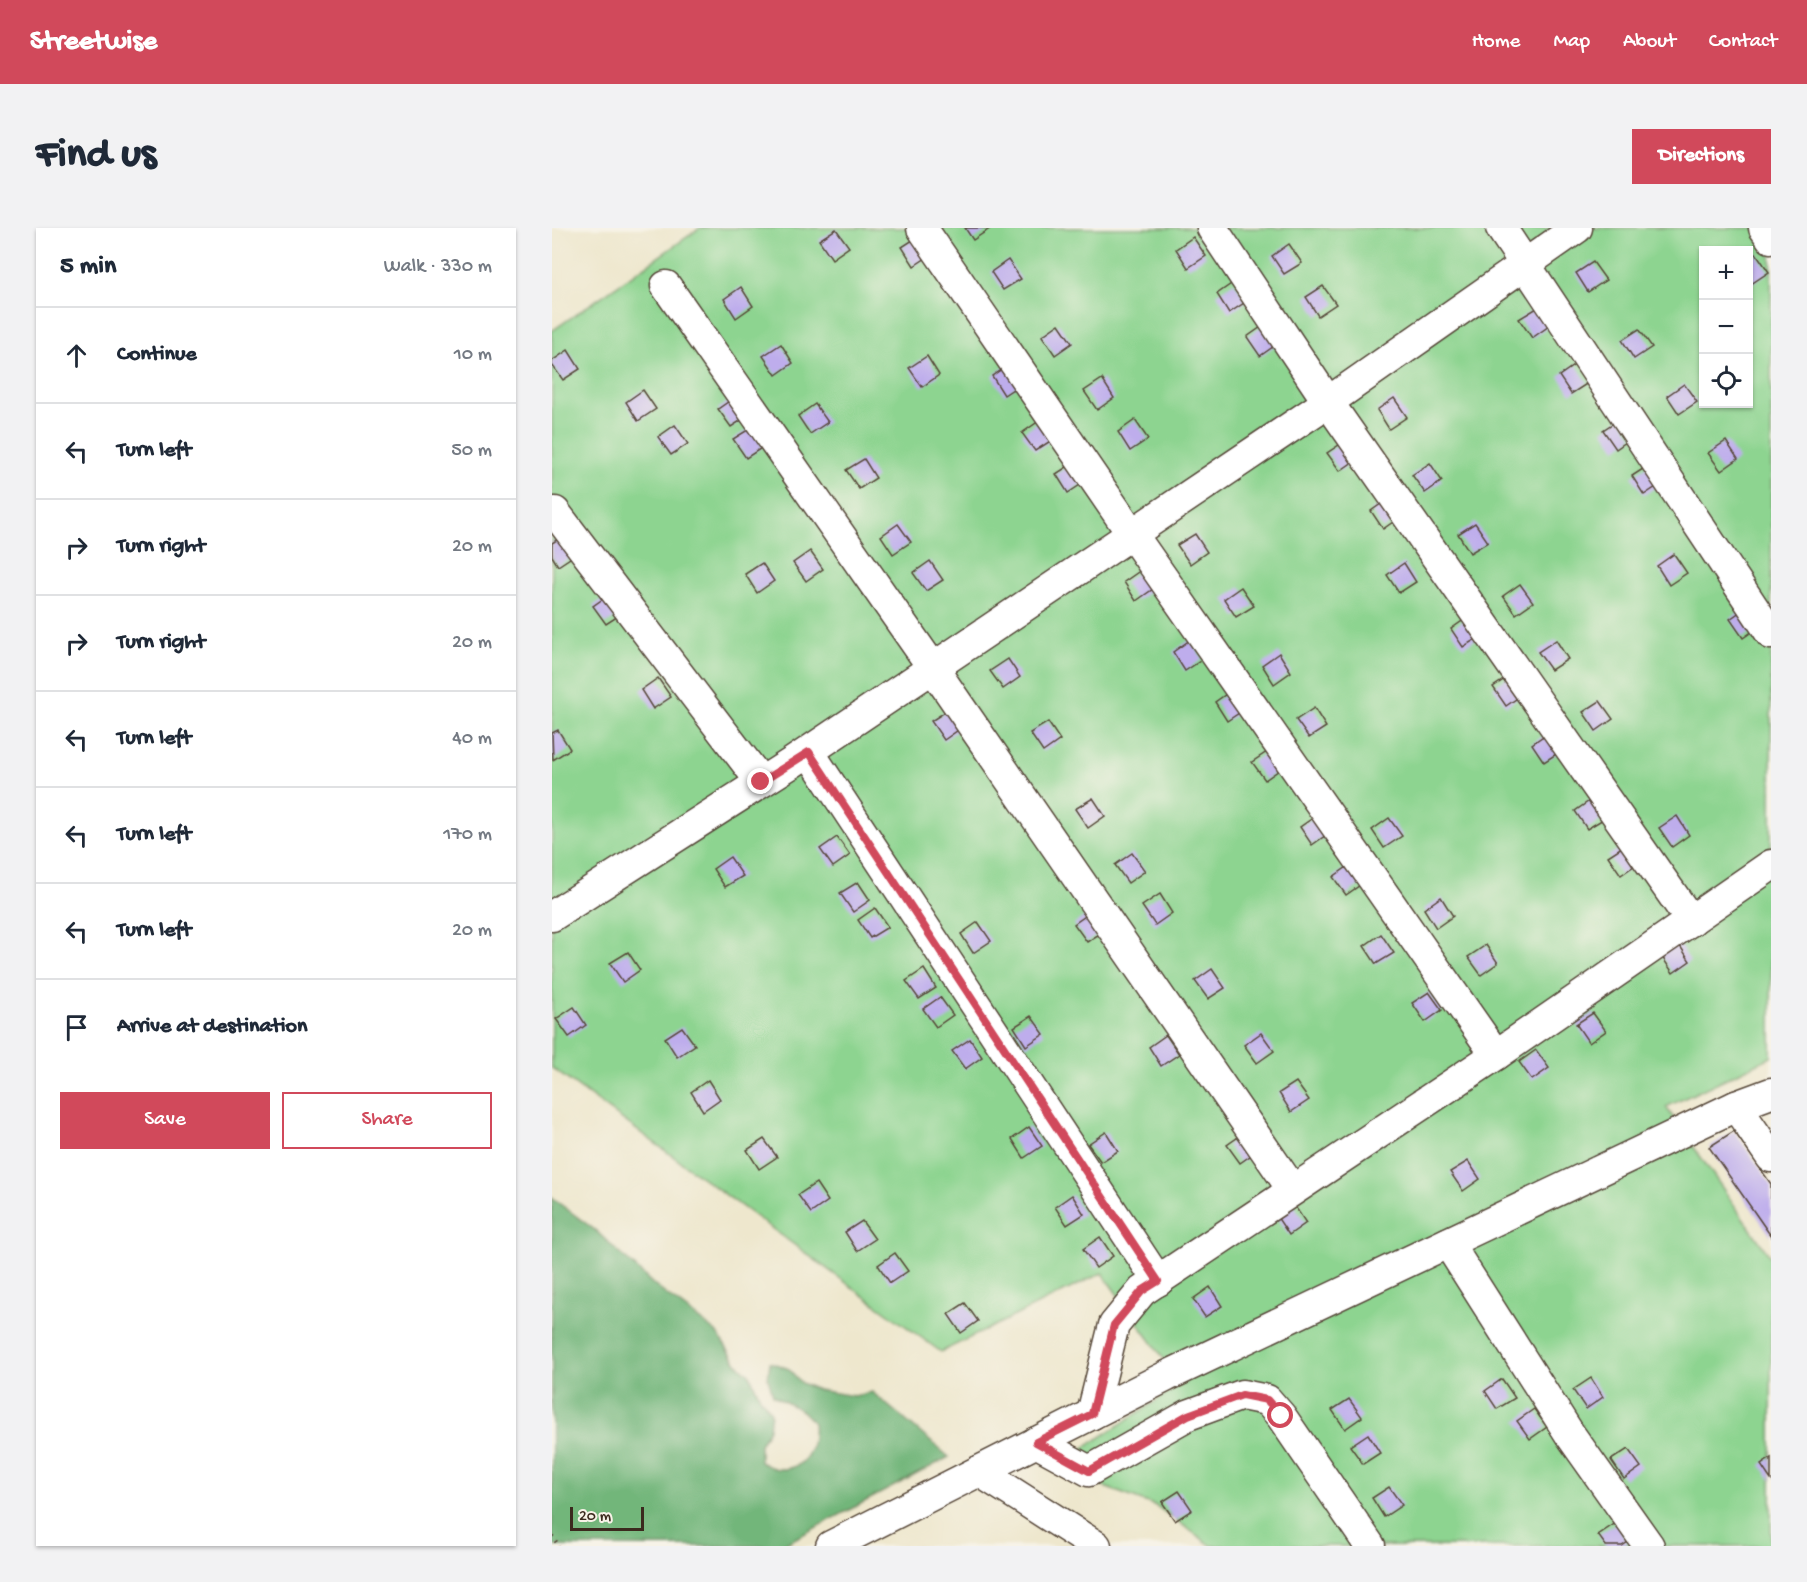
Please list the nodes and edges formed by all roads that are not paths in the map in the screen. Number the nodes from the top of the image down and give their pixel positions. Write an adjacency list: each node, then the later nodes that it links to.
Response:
1 (922, 228): 11 (street)
2 (1212, 228): 9 (street)
3 (1500, 228): 7 (street)
4 (1578, 228): 7 (street)
5 (1764, 228): 6 (street)
6 (1771, 238)
7 (1526, 264): 9 (street); 12 (street)
8 (666, 286): 13 (street)
9 (1328, 402): 11 (street); 18 (street)
10 (552, 514): 15 (street)
11 (1132, 534): 13 (street); 19 (street)
12 (1771, 634)
13 (933, 668): 14 (street); 23 (street)
14 (809, 752): 15 (street); 25 (street)
15 (761, 782): 17 (street)
16 (1771, 865): 18 (street)
17 (552, 916)
18 (1691, 921): 19 (street)
19 (1496, 1054): 23 (street)
20 (1771, 1093): 21 (street)
21 (1736, 1106): 22 (street); 24 (street)
22 (1771, 1157)
23 (1292, 1189): 25 (street)
24 (1448, 1243): 26 (street); 32 (street)
25 (1158, 1281): 26 (street)
26 (1092, 1414): 27 (street)
27 (1036, 1442): 28 (street); 31 (street)
28 (979, 1471): 29 (street); 30 (street)
29 (831, 1546)
30 (1095, 1546)
31 (1370, 1546)
32 (1649, 1546)

